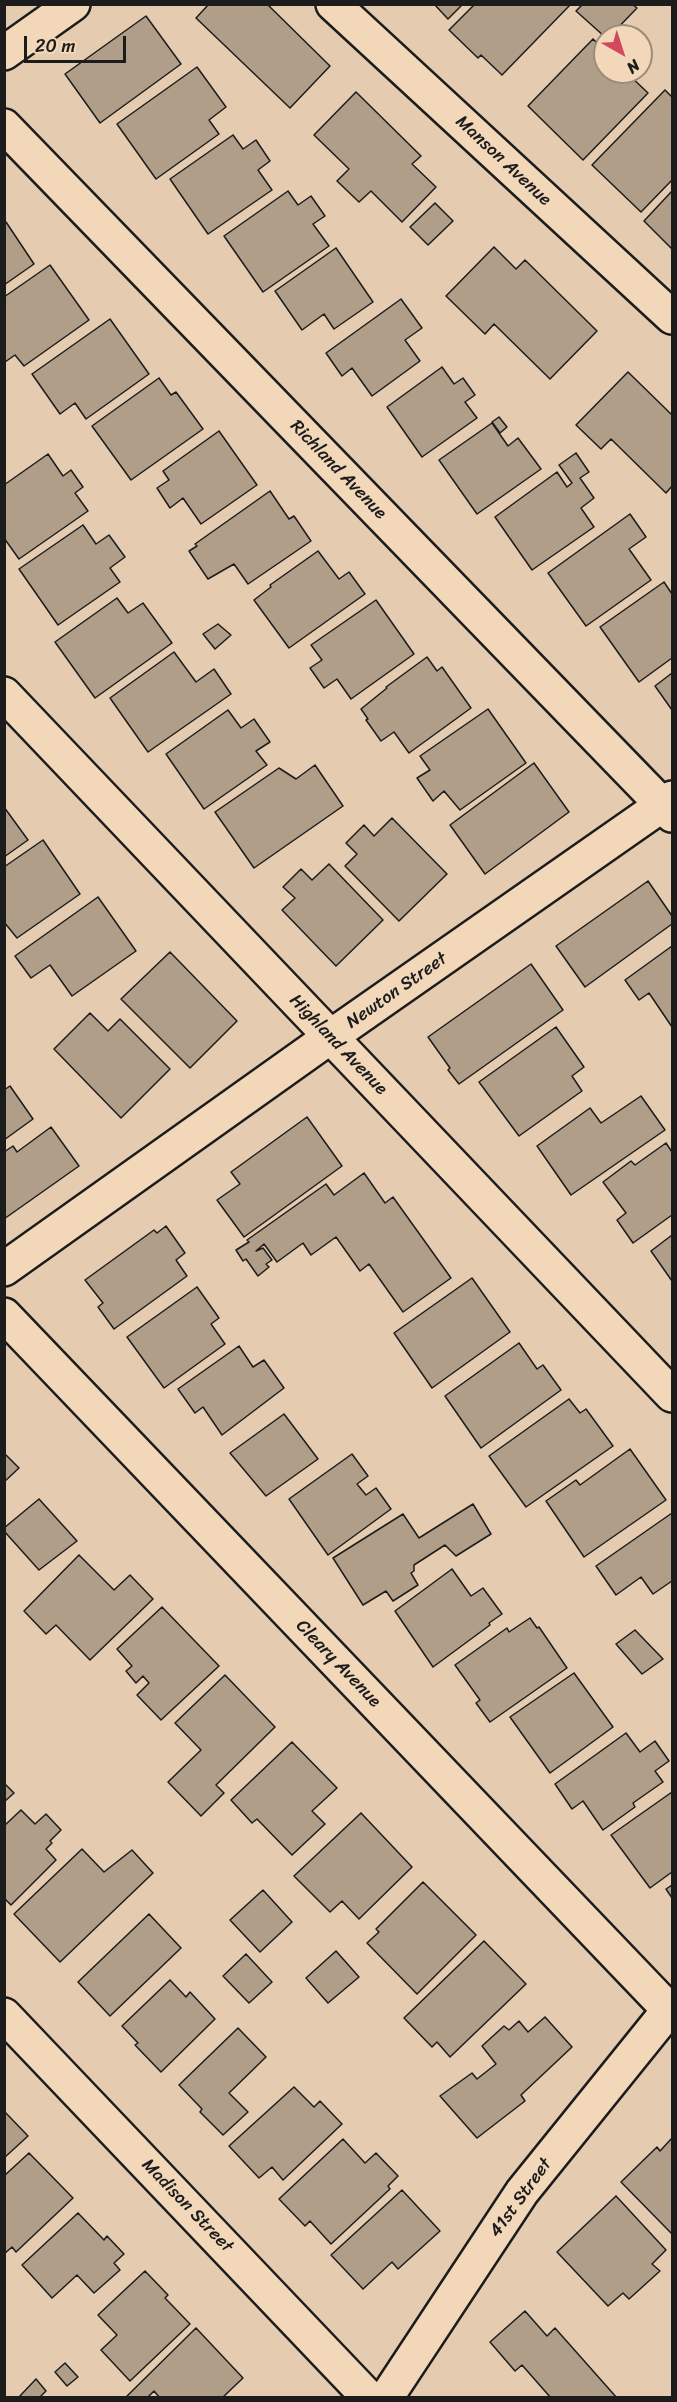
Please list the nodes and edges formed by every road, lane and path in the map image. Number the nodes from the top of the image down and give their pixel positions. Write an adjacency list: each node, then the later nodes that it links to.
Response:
1 (73, 4): 3 (street)
2 (333, 4): 5 (street, Manson Avenue)
3 (4, 53)
4 (4, 126): 7 (street, Richland Avenue)
5 (672, 317)
6 (4, 694): 8 (street, Highland Avenue)
7 (669, 806): 8 (street, Newton Street)
8 (330, 1037): 9 (street, Newton Street); 11 (street, Highland Avenue)
9 (4, 1269)
10 (4, 1315): 12 (street, Cleary Avenue)
11 (672, 1395)
12 (671, 2010): 15 (street, 41st Street)
13 (4, 2015): 14 (street, Madison Street)
14 (369, 2397)
15 (386, 2397)

